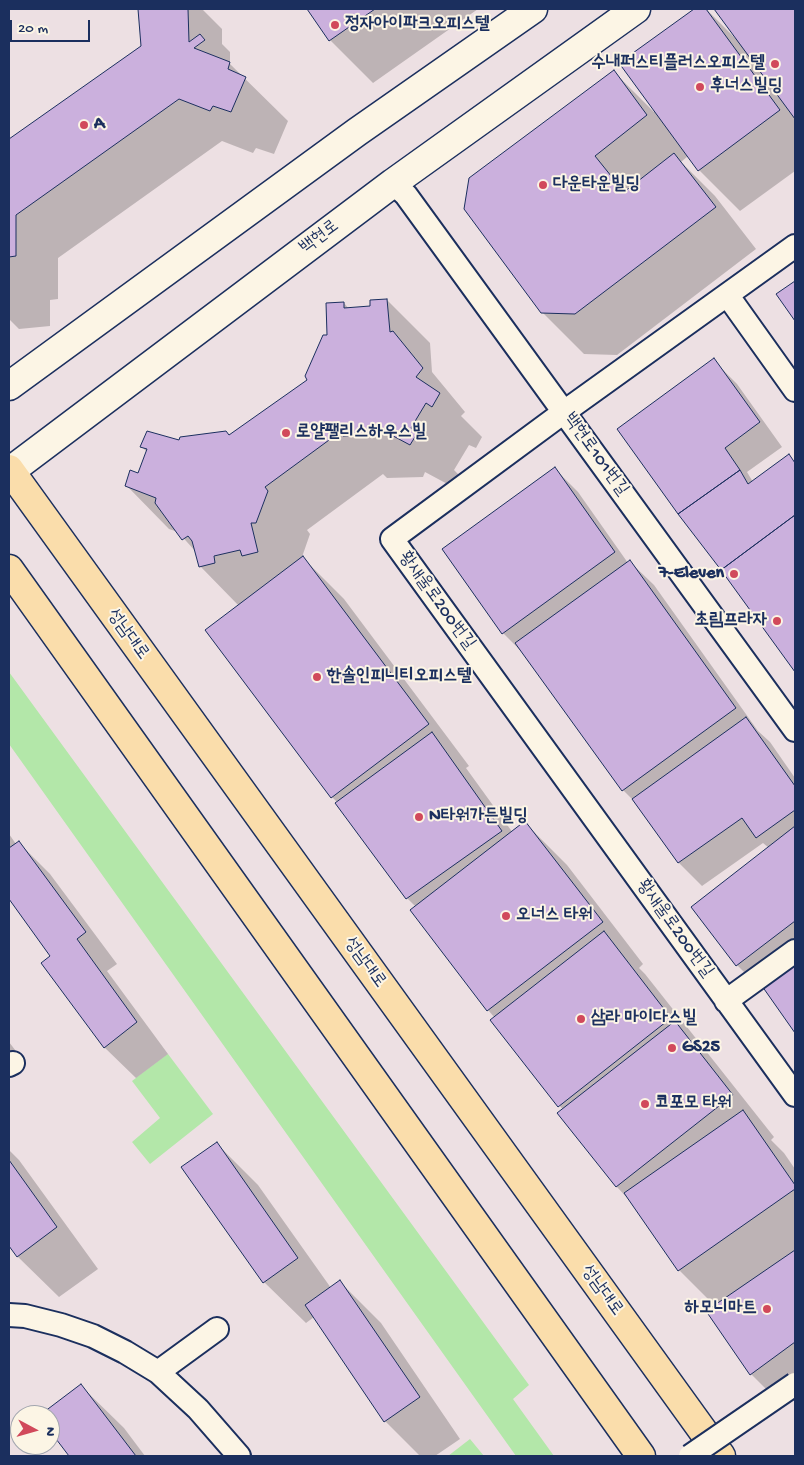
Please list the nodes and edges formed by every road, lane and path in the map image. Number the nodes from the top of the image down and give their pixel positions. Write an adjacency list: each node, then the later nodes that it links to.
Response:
1 (533, 9): 6 (main road)
2 (636, 9): 3 (main road, 백현로)
3 (394, 183): 8 (street, 백현로101번길); 9 (main road, 백현로)
4 (795, 246): 5 (street, 황새울로200번길)
5 (728, 296): 7 (street); 8 (street, 황새울로200번길)
6 (9, 386)
7 (795, 390)
8 (564, 412): 11 (street, 백현로101번길); 13 (street, 황새울로200번길)
9 (9, 471): 22 (main road, 성남대로)
10 (9, 569): 20 (main road)
11 (795, 730)
12 (795, 951): 13 (street)
13 (726, 1001): 14 (street, 황새울로200번길)
14 (795, 1096)
15 (9, 1315): 17 (street)
16 (217, 1329): 17 (street)
17 (158, 1372): 19 (street)
18 (795, 1384): 21 (street, bridge)
19 (240, 1456)
20 (641, 1456)
21 (690, 1456)
22 (720, 1456)

